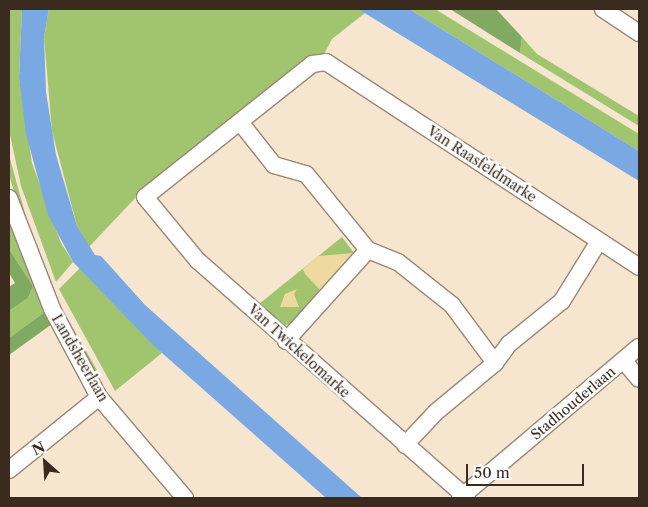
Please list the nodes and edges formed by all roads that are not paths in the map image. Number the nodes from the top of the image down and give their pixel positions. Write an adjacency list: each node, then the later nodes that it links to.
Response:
1 (603, 9): 2 (street)
2 (639, 33)
3 (240, 122): 5 (street, Van Raasfeldmarke); 6 (street); 8 (street, Van Twickelomarke)
4 (9, 198): 13 (street, Landsheerlaan)
5 (598, 241): 7 (street, Van Raasfeldmarke); 11 (street)
6 (368, 250): 8 (street); 11 (street)
7 (639, 267)
8 (286, 341): 14 (street, Van Twickelomarke)
9 (639, 347): 10 (street, Stadhouderlaan)
10 (624, 361): 12 (street); 16 (street, Stadhouderlaan)
11 (495, 363): 14 (street)
12 (639, 379)
13 (99, 397): 15 (street); 17 (street, Landsheerlaan)
14 (405, 445): 16 (street, Van Twickelomarke)
15 (9, 470)
16 (464, 497)
17 (185, 498)

